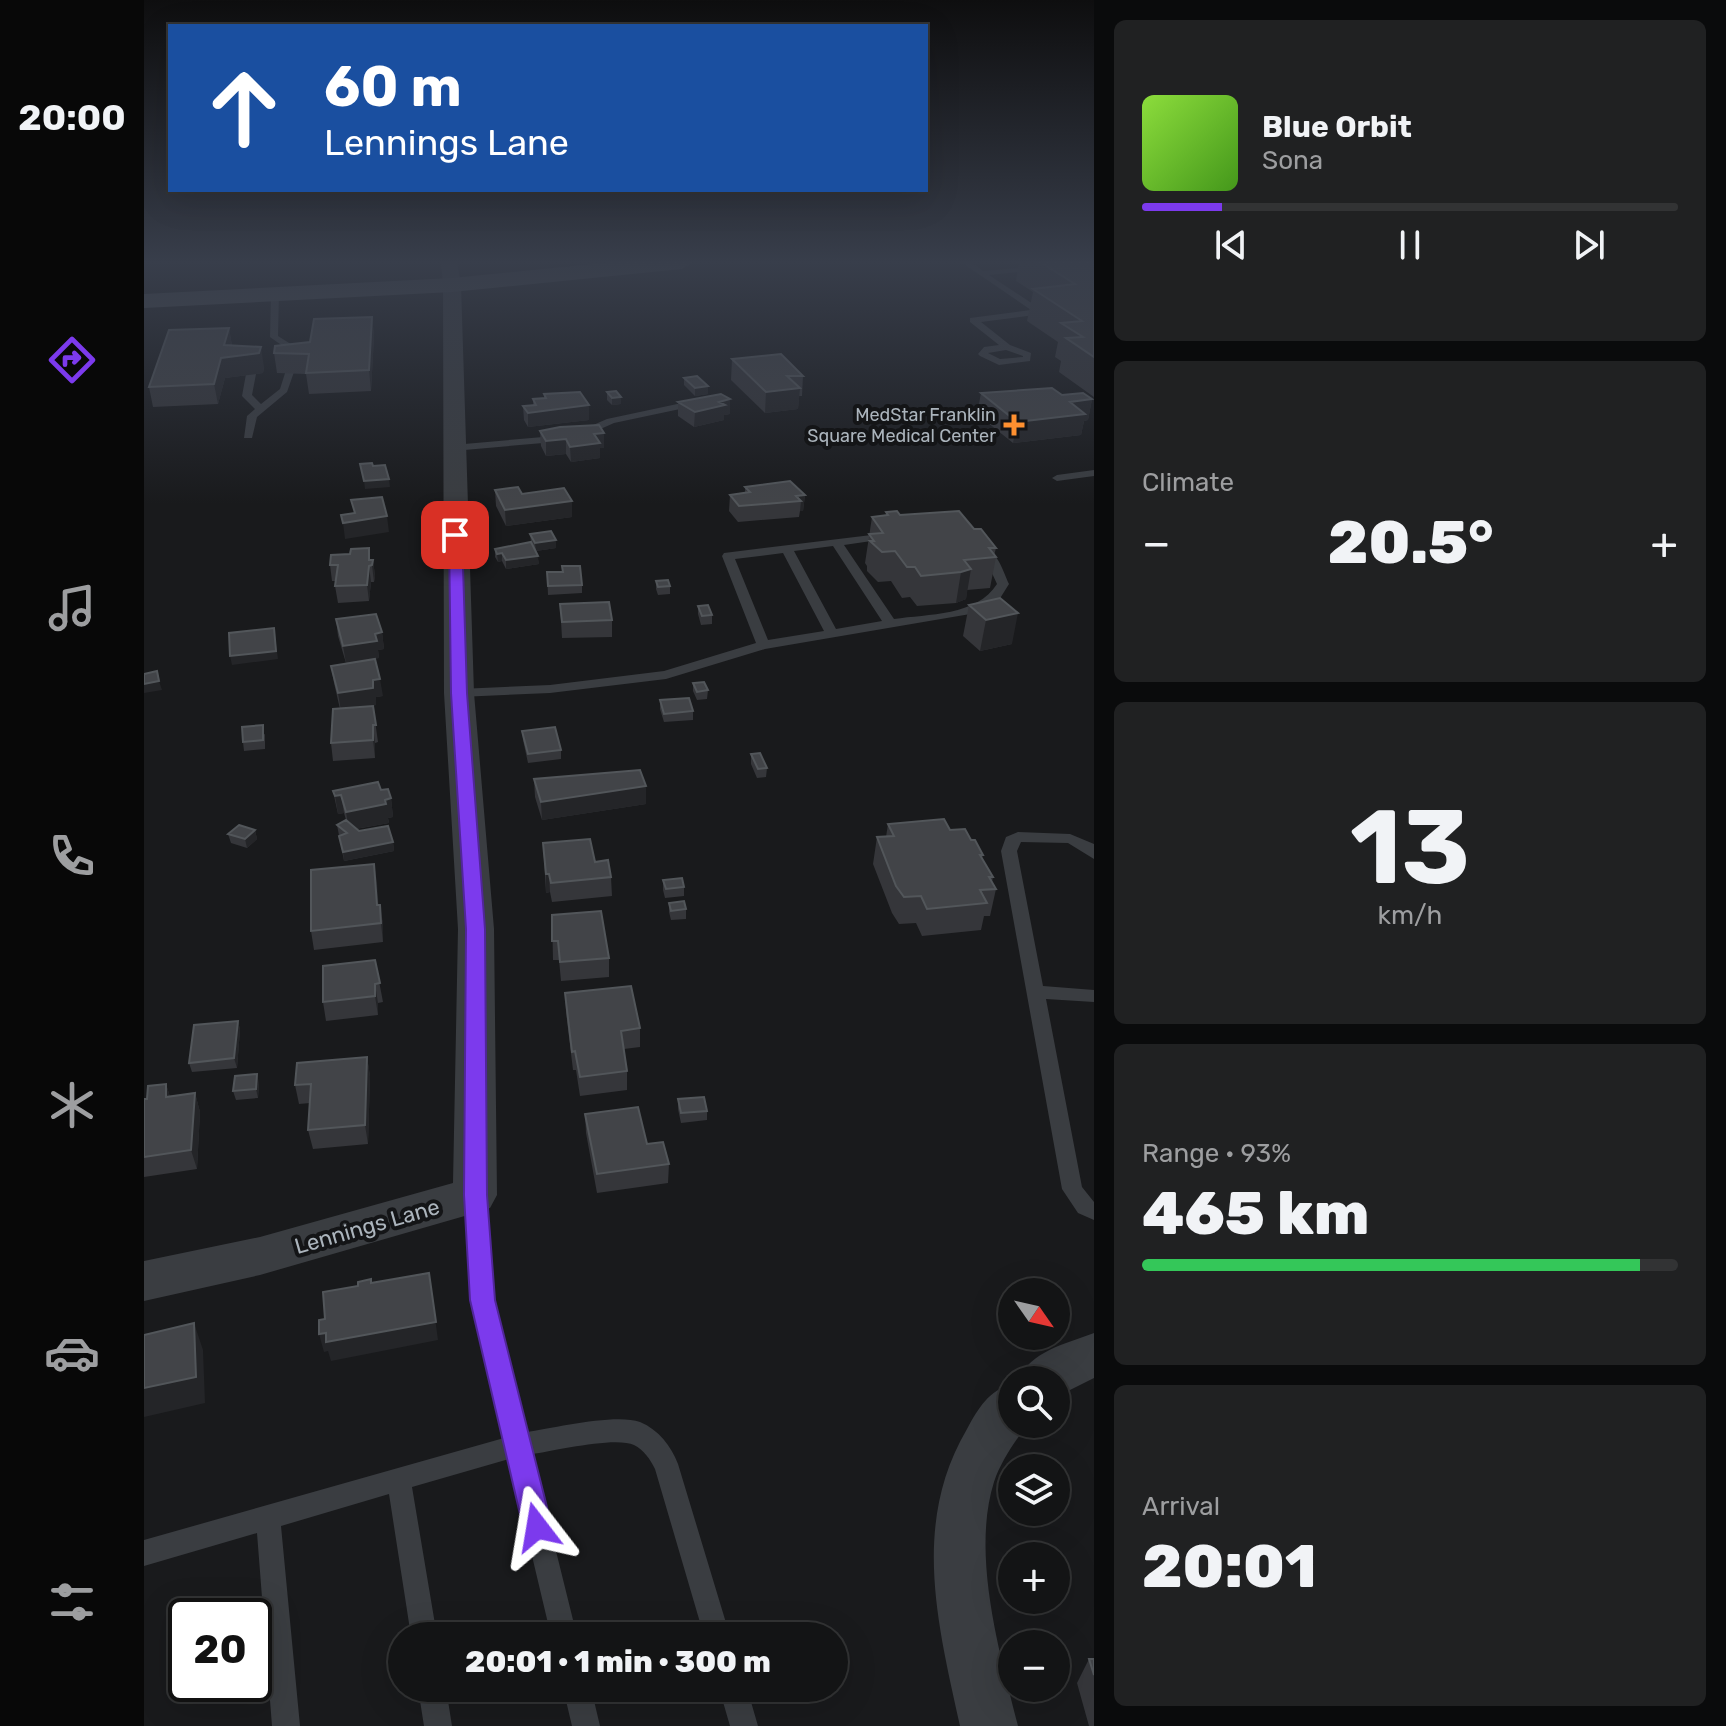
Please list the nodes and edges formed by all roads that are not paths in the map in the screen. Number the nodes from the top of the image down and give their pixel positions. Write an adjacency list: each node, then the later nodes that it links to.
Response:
1 (277, 343): 7 (lane)
2 (451, 343): 9 (street)
3 (1001, 343): 4 (lane)
4 (1007, 347)
5 (253, 367): 7 (lane)
6 (696, 403): 9 (lane)
7 (259, 407): 8 (lane)
8 (248, 436)
9 (453, 448): 19 (street)
10 (1094, 473): 11 (lane)
11 (1057, 478)
12 (907, 534): 13 (lane)
13 (835, 541): 15 (lane); 16 (lane)
14 (973, 543): 16 (lane)
15 (787, 549): 17 (lane); 18 (lane)
16 (890, 623): 17 (lane)
17 (832, 634): 18 (lane)
18 (763, 645): 19 (lane)
19 (459, 693): 23 (street)
20 (1094, 854): 21 (lane)
21 (1035, 992): 22 (lane); 24 (lane)
22 (1094, 996)
23 (475, 1195): 25 (street, Lennings Lane); 29 (lane)
24 (1094, 1211)
25 (144, 1281)
26 (1094, 1355): 27 (street)
27 (1067, 1366)
28 (998, 1424): 43 (street)
29 (518, 1445): 30 (lane); 34 (lane); 35 (lane)
30 (399, 1480): 31 (lane); 33 (lane)
31 (268, 1518): 32 (lane); 39 (lane)
32 (144, 1553)
33 (422, 1622)
34 (561, 1622)
35 (713, 1622)
36 (434, 1702): 40 (lane)
37 (580, 1702): 41 (lane)
38 (737, 1702): 42 (lane)
39 (286, 1726)
40 (438, 1726)
41 (586, 1726)
42 (744, 1726)
43 (989, 1726)

